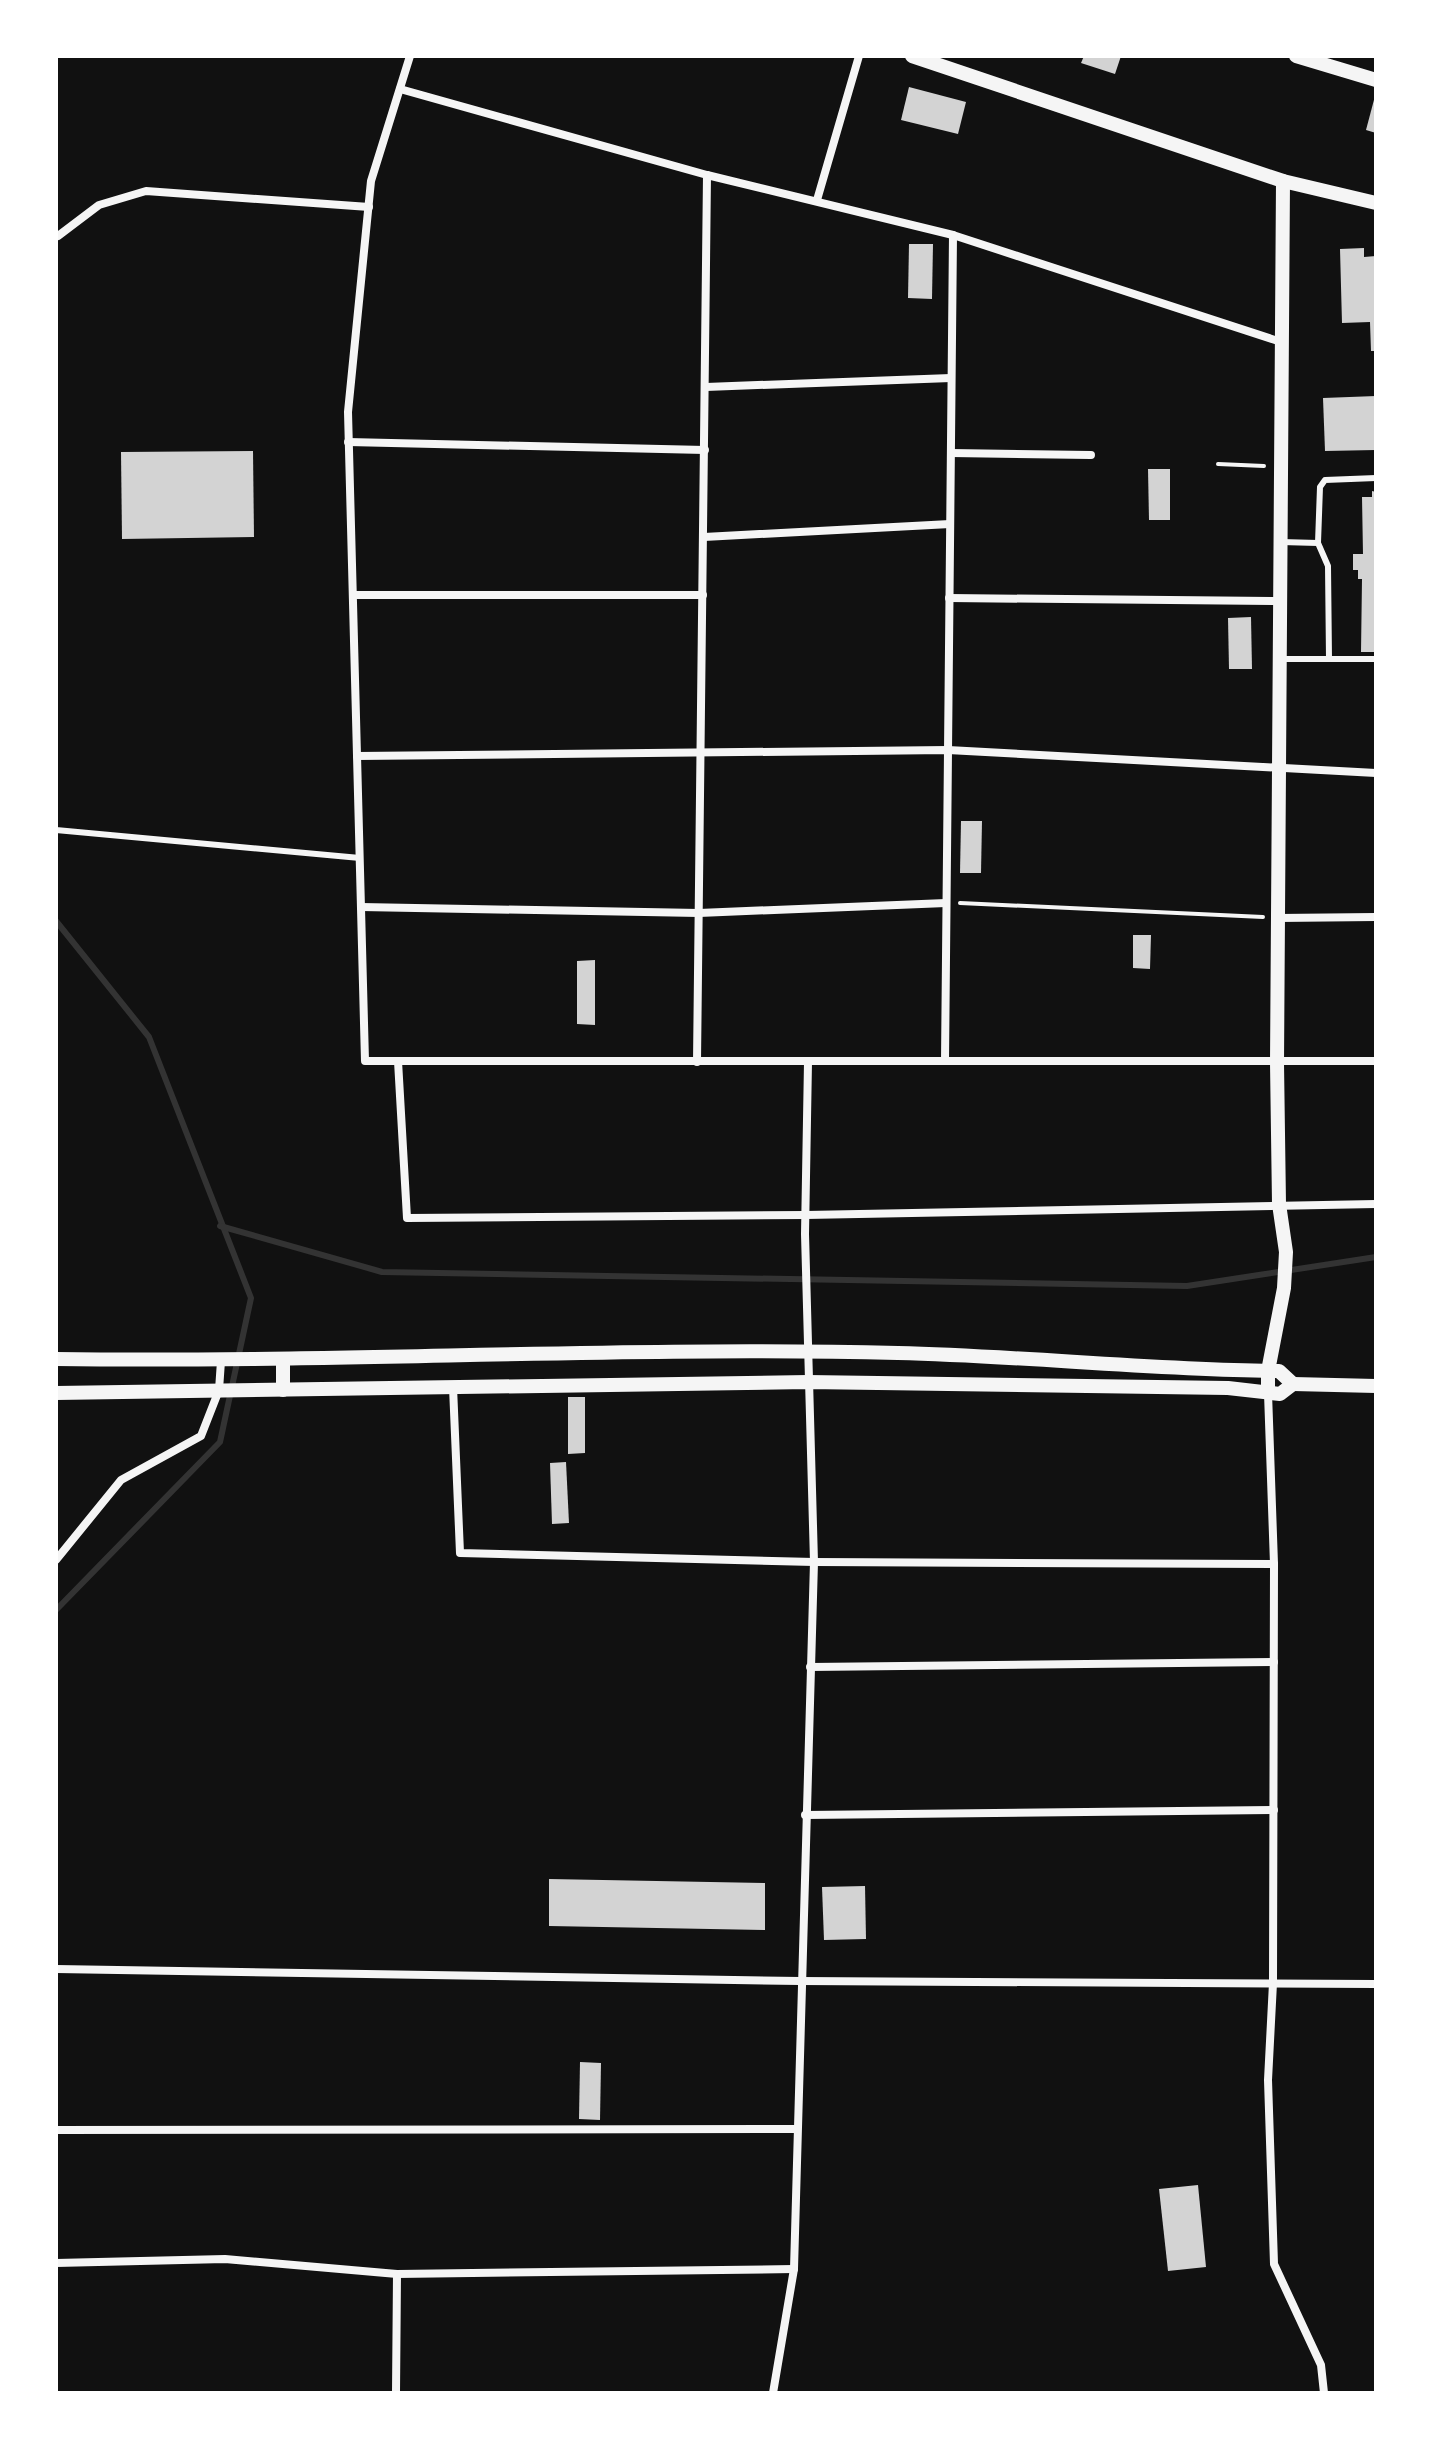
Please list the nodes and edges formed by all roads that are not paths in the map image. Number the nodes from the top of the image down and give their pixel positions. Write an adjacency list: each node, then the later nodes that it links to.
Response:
1 (410, 56): 6 (street)
2 (859, 56): 9 (street)
3 (912, 56): 8 (street)
4 (1296, 56): 5 (street)
5 (1376, 80)
6 (400, 89): 7 (street); 11 (street)
7 (707, 175): 9 (street); 16 (street)
8 (1283, 181): 10 (street); 14 (street)
9 (817, 200): 12 (street)
10 (1376, 203)
11 (369, 207): 13 (street); 17 (street)
12 (953, 235): 14 (street); 15 (street)
13 (58, 236)
14 (1281, 342): 24 (street)
15 (951, 378): 16 (street); 19 (street)
16 (706, 387): 18 (street)
17 (348, 442): 18 (street); 26 (street)
18 (705, 450): 23 (street)
19 (951, 453): 20 (street); 22 (street)
20 (1091, 455)
21 (1376, 478): 25 (lane)
22 (950, 524): 23 (street); 28 (street)
23 (704, 537): 27 (street)
24 (1280, 542): 25 (lane); 29 (street)
25 (1318, 543): 31 (lane)
26 (353, 595): 27 (street); 35 (street)
27 (703, 595): 34 (street)
28 (949, 598): 29 (street); 33 (street)
29 (1279, 601): 30 (street)
30 (1279, 659): 31 (lane); 36 (street)
31 (1329, 659): 32 (lane)
32 (1376, 659)
33 (948, 750): 34 (street); 36 (street); 40 (street)
34 (701, 755): 35 (street); 42 (street)
35 (357, 756): 39 (street)
36 (1279, 771): 37 (street); 44 (street)
37 (1376, 773)
38 (56, 830): 39 (lane)
39 (360, 858): 41 (street)
40 (946, 903): 42 (street); 46 (street)
41 (361, 907): 42 (street); 45 (street)
42 (699, 913): 48 (street)
43 (1376, 917): 44 (street)
44 (1278, 918): 50 (street)
45 (398, 1061): 48 (street); 53 (street)
46 (945, 1061): 49 (street); 50 (street)
47 (1376, 1061): 50 (street)
48 (697, 1062): 49 (street)
49 (808, 1062): 53 (street)
50 (1277, 1063): 51 (street)
51 (1279, 1204): 52 (street); 53 (street); 58 (street)
52 (1376, 1204)
53 (806, 1215): 54 (street)
54 (808, 1353): 56 (street); 58 (street); 59 (street)
55 (56, 1359): 57 (street)
56 (276, 1360): 57 (street); 64 (street)
57 (224, 1361): 63 (street)
58 (1268, 1371): 60 (street); 66 (street)
59 (808, 1382): 62 (street); 66 (street); 68 (street)
60 (1293, 1384): 61 (street); 66 (street)
61 (1376, 1386)
62 (453, 1387): 64 (street); 68 (street)
63 (223, 1390): 64 (street); 65 (street); 67 (street)
64 (275, 1390)
65 (56, 1393)
66 (1268, 1393): 69 (street)
67 (56, 1560)
68 (814, 1562): 69 (street); 71 (street)
69 (1274, 1564): 70 (street)
70 (1274, 1662): 71 (street); 72 (street)
71 (810, 1667): 73 (street)
72 (1274, 1810): 73 (street); 76 (street)
73 (805, 1815): 75 (street)
74 (56, 1969): 75 (street)
75 (800, 1981): 76 (street); 78 (street)
76 (1273, 1983): 77 (street); 85 (street)
77 (1376, 1984)
78 (797, 2129): 79 (street); 81 (street)
79 (56, 2130)
80 (56, 2263): 82 (street)
81 (794, 2269): 82 (street); 84 (street)
82 (397, 2274): 83 (street)
83 (396, 2393)
84 (773, 2393)
85 (1324, 2393)

